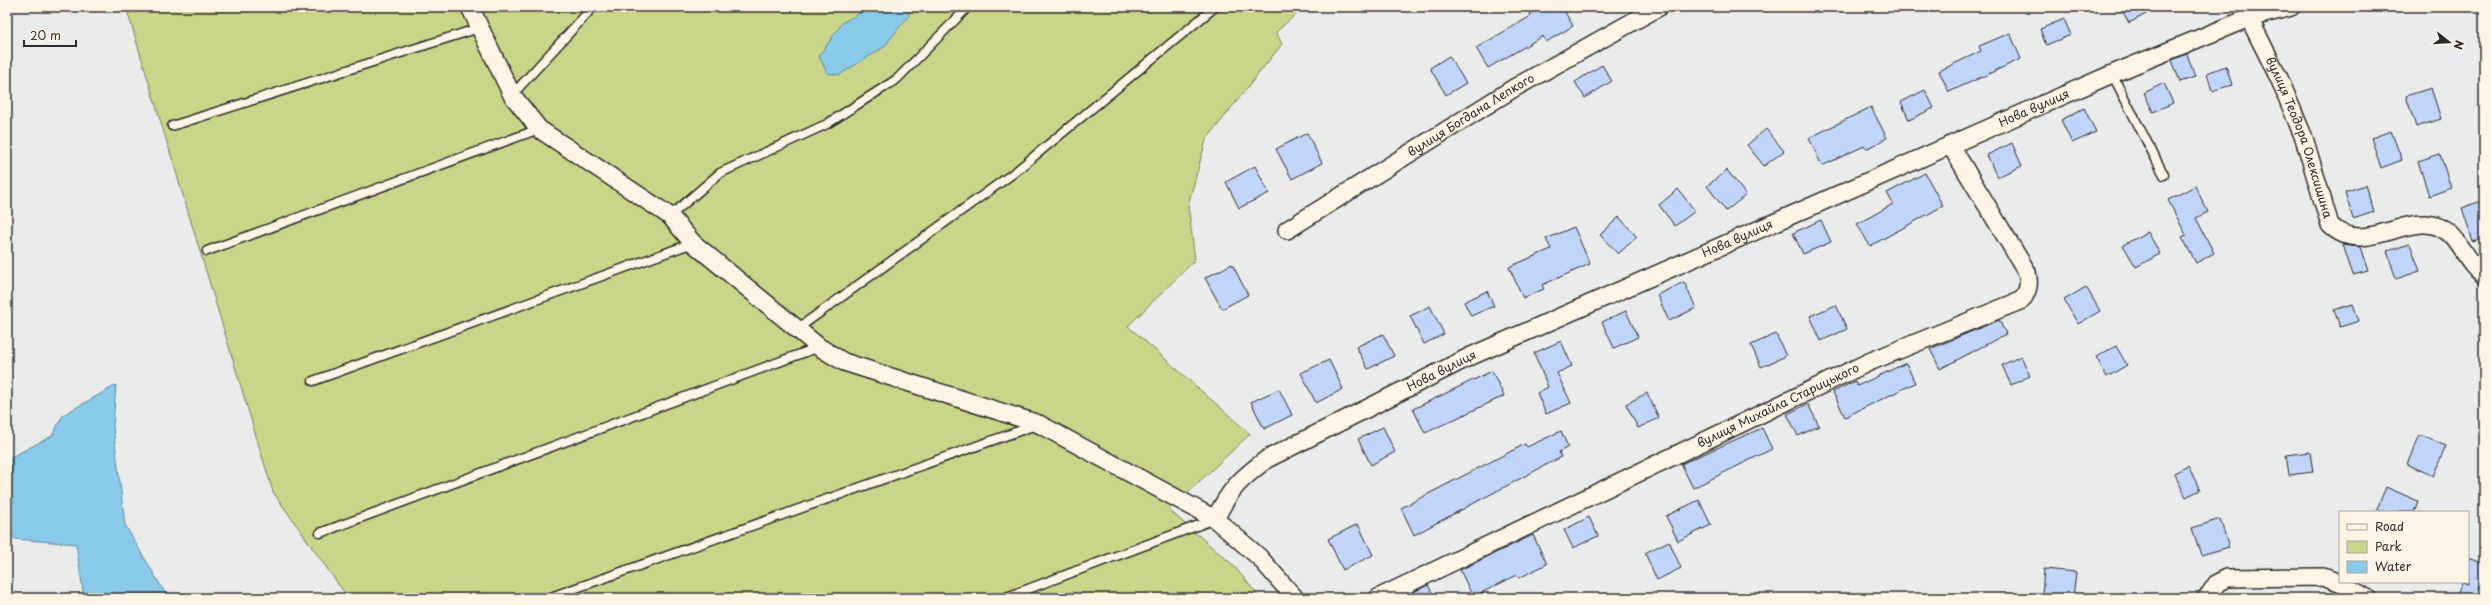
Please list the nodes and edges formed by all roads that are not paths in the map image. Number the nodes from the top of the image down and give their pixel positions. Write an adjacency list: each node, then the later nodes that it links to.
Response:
1 (470, 7): 8 (street)
2 (592, 7): 10 (lane)
3 (968, 7): 15 (lane)
4 (1215, 7): 20 (lane)
5 (1659, 7): 16 (street, вулиця Богдана Лепкого)
6 (2291, 7): 7 (street, Нова вулиця)
7 (2249, 18): 9 (street, Нова вулиця); 19 (street, вулиця Теодора Олексишина)
8 (480, 28): 10 (street); 11 (lane)
9 (2112, 74): 13 (street, Нова вулиця); 14 (lane)
10 (512, 95): 12 (street)
11 (172, 126)
12 (539, 129): 15 (street); 18 (lane)
13 (1951, 146): 24 (street, Нова вулиця); 31 (street, вулиця Михайла Старицького)
14 (2164, 175)
15 (670, 216): 17 (street)
16 (1287, 230)
17 (693, 243): 20 (street); 22 (lane)
18 (207, 251)
19 (2484, 275)
20 (797, 329): 21 (street)
21 (819, 347): 23 (street); 25 (lane)
22 (313, 381)
23 (1039, 424): 24 (street); 28 (lane)
24 (1215, 519): 29 (lane); 30 (street)
25 (320, 534)
26 (2339, 583): 33 (street)
27 (2339, 583): 32 (street)
28 (548, 598)
29 (1004, 598)
30 (1296, 598)
31 (1378, 598)
32 (2207, 598)
33 (2367, 598)

